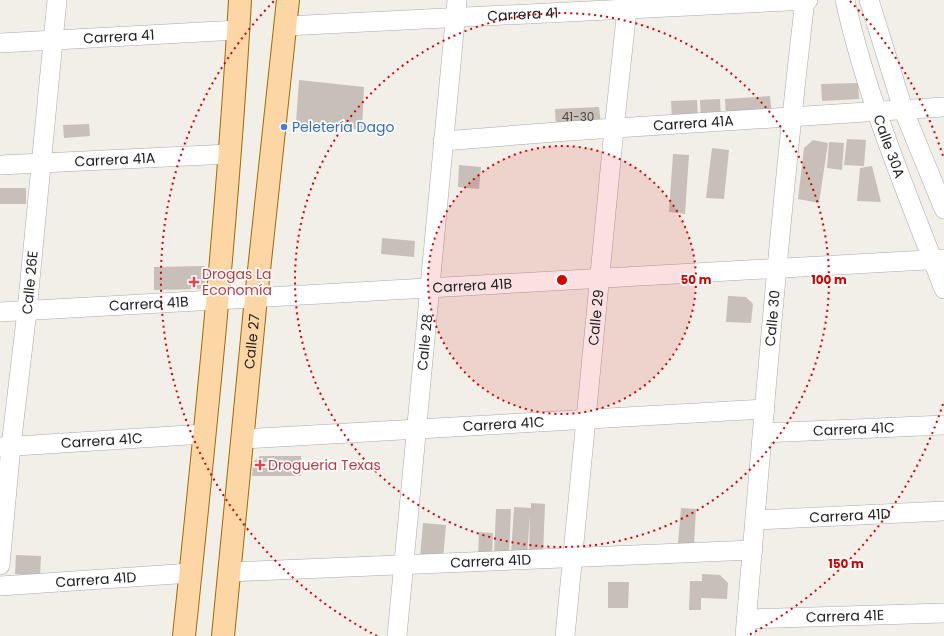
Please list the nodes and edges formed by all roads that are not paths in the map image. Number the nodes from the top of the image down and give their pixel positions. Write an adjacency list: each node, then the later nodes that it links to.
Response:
1 (57, 0): 12 (street, Calle 26E)
2 (240, 0): 11 (main road)
3 (288, 0): 10 (main road, Calle 27)
4 (804, 0): 5 (street, Carrera 41); 8 (street, Carrera 41); 17 (street, Calle 30)
5 (808, 0)
6 (845, 0): 16 (street, Calle 30A)
7 (869, 0): 15 (street, Calle 30A)
8 (628, 4): 9 (street, Carrera 41); 18 (street, Calle 29)
9 (457, 9): 10 (street, Carrera 41); 19 (street, Calle 28)
10 (286, 26): 29 (main road, Calle 27)
11 (238, 30): 12 (street, Carrera 41); 20 (main road)
12 (54, 40): 13 (street, Carrera 41); 21 (street, Calle 26E)
13 (0, 43)
14 (944, 107): 15 (street, Carrera 41A)
15 (903, 109): 16 (street, Carrera 41A); 23 (street, Calle 30A)
16 (876, 112): 17 (street, Carrera 41A); 24 (street, Calle 30A)
17 (791, 118): 18 (street, Carrera 41A); 25 (street, Calle 30)
18 (614, 129): 19 (street, Carrera 41A); 26 (street, Calle 29)
19 (443, 141): 27 (street, Calle 28)
20 (230, 154): 21 (street, Carrera 41A); 30 (main road)
21 (41, 163): 22 (street, Carrera 41A); 31 (street, Calle 26E)
22 (0, 165)
23 (944, 210)
24 (938, 259): 25 (street, Carrera 41B); 28 (street, Calle 30A)
25 (777, 268): 26 (street, Carrera 41B); 33 (street, Calle 30)
26 (599, 278): 27 (street, Carrera 41B); 34 (street, Calle 29)
27 (429, 288): 29 (street, Carrera 41B); 36 (street, Calle 28)
28 (944, 289)
29 (256, 298): 30 (street, Carrera 41B); 39 (main road, Calle 27)
30 (217, 300): 31 (street, Carrera 41B); 38 (main road)
31 (27, 311): 32 (street, Carrera 41B); 40 (street, Calle 26E)
32 (0, 312)
33 (765, 408): 34 (street, Carrera 41C); 37 (street, Calle 30)
34 (586, 419): 36 (street, Carrera 41C); 44 (street, Calle 29)
35 (944, 426): 37 (street, Carrera 41C)
36 (416, 429): 39 (street, Carrera 41C); 46 (street, Calle 28)
37 (763, 433): 42 (street, Calle 30)
38 (204, 434): 40 (street, Carrera 41C); 48 (main road)
39 (243, 439): 47 (main road, Calle 27)
40 (5, 446): 45 (street, Calle 26E)
41 (944, 511): 42 (street, Carrera 41D)
42 (755, 520): 43 (street, Calle 30)
43 (753, 550): 44 (street, Carrera 41D); 51 (street, Calle 30)
44 (572, 557): 46 (street, Carrera 41D); 55 (street, Calle 29)
45 (0, 564)
46 (403, 565): 47 (street, Carrera 41D); 54 (street, Calle 28)
47 (230, 572): 53 (main road, Calle 27)
48 (191, 573): 49 (street, Carrera 41D); 52 (main road)
49 (0, 586)
50 (944, 613): 51 (street, Carrera 41E)
51 (746, 628)
52 (184, 636)
53 (223, 636)
54 (397, 636)
55 (565, 636)

